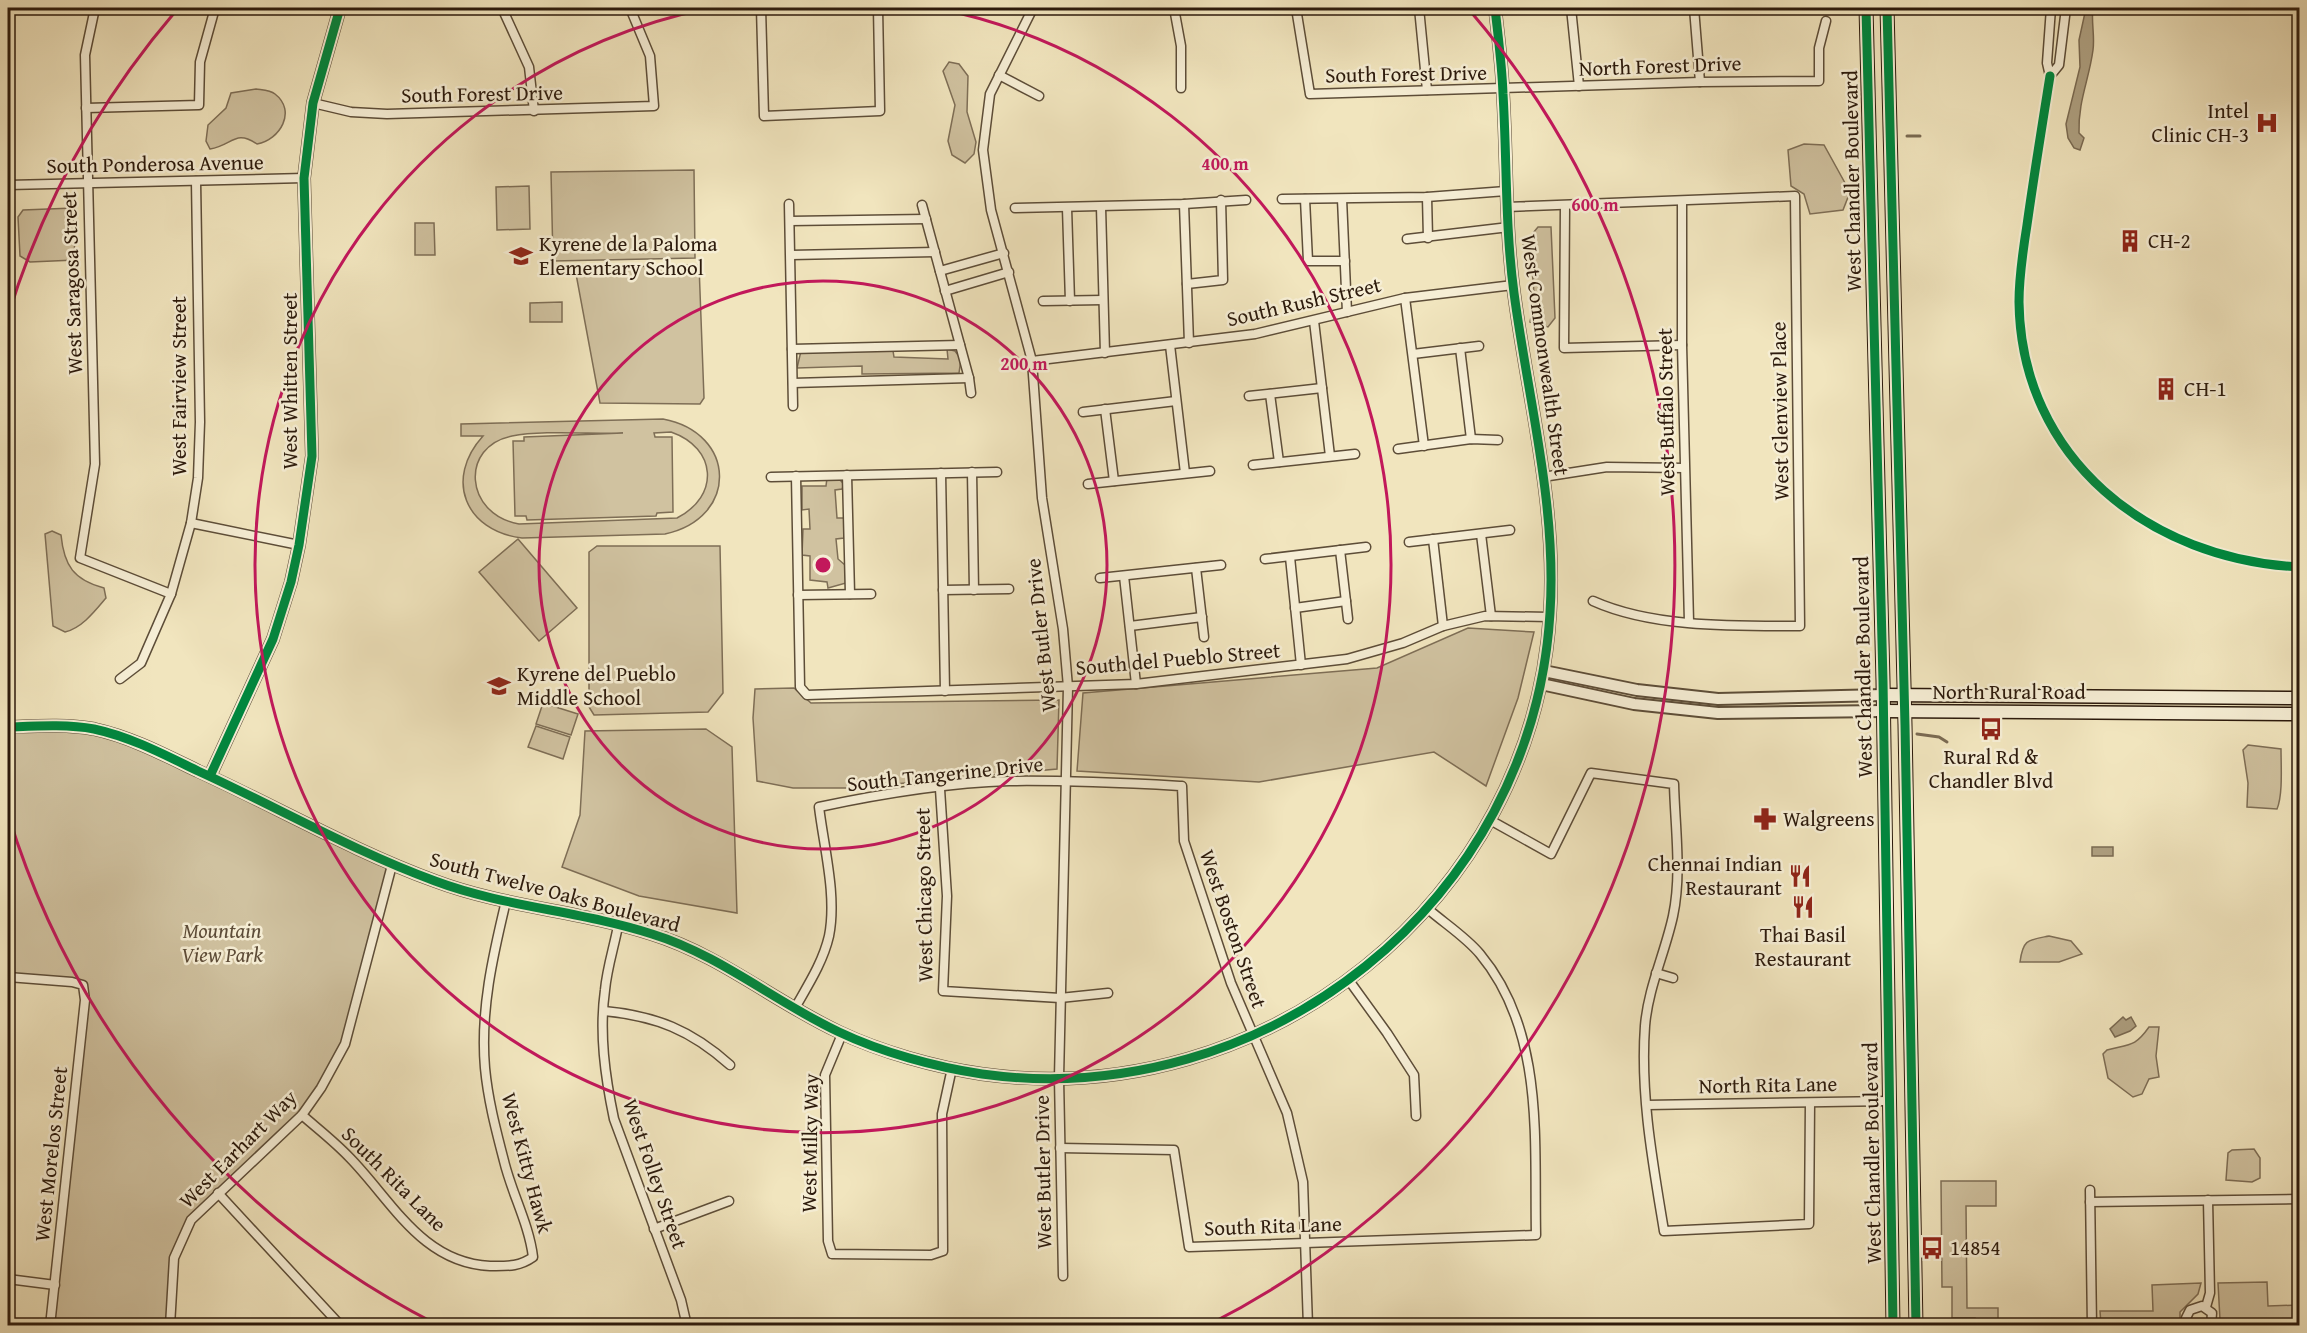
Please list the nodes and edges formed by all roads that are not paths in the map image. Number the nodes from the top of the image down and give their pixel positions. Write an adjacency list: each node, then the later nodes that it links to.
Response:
1 (95, 8): 29 (street, West Saragosa Street)
2 (215, 8): 29 (street)
3 (339, 8): 28 (street, West Whitten Street)
4 (502, 8): 30 (street)
5 (630, 8): 30 (street, South Forest Drive)
6 (761, 8): 7 (street)
7 (878, 8)
8 (1033, 8): 20 (street, West Butler Drive)
9 (1174, 8): 24 (street)
10 (1296, 8): 26 (street, South Forest Drive)
11 (1419, 8): 26 (street)
12 (1495, 8): 25 (street, West Commonwealth Street)
13 (1571, 8): 23 (street)
14 (1694, 8): 22 (street)
15 (1866, 8): 152 (main road, West Chandler Boulevard)
16 (1887, 8): 151 (main road, West Chandler Boulevard)
17 (2051, 8): 21 (street)
18 (2066, 8): 21 (street)
19 (1826, 21): 22 (street, North Forest Drive)
20 (999, 75): 27 (street); 57 (street, West Butler Drive)
21 (2050, 76): 122 (street)
22 (1700, 82): 23 (street, North Forest Drive)
23 (1579, 86): 25 (street, North Forest Drive)
24 (1181, 88)
25 (1503, 89): 26 (street, South Forest Drive); 35 (street, West Commonwealth Street)
26 (1427, 90)
27 (1039, 96)
28 (313, 103): 30 (street, South Forest Drive); 31 (street, West Whitten Street)
29 (86, 108): 33 (street, West Saragosa Street)
30 (534, 111)
31 (304, 178): 32 (street, South Ponderosa Avenue); 116 (street, West Whitten Street)
32 (196, 181): 33 (street, South Ponderosa Avenue); 111 (street, West Fairview Street)
33 (87, 183): 34 (street, South Ponderosa Avenue); 129 (street, West Saragosa Street)
34 (8, 185)
35 (1506, 191): 36 (street); 48 (street, West Commonwealth Street)
36 (1427, 197): 39 (street); 54 (street)
37 (1305, 198): 38 (street); 39 (street); 59 (street)
38 (1282, 199)
39 (1342, 199): 59 (street)
40 (1221, 200): 41 (street); 44 (street); 62 (street)
41 (1246, 200)
42 (1682, 201): 46 (street); 74 (street, West Buffalo Street); 140 (street, West Glenview Place)
43 (789, 204): 52 (street)
44 (1184, 204): 47 (street); 62 (street)
45 (922, 205): 51 (street)
46 (1564, 206): 48 (street); 74 (street)
47 (1101, 207): 50 (street); 66 (street)
48 (1507, 207): 53 (street, West Commonwealth Street)
49 (1015, 208): 50 (street)
50 (1067, 208): 67 (street)
51 (926, 219): 52 (street); 56 (street)
52 (790, 221): 58 (street)
53 (1509, 227): 54 (street); 63 (street, West Commonwealth Street)
54 (1428, 237): 55 (street)
55 (1407, 238)
56 (934, 252): 58 (street); 60 (street)
57 (1004, 253): 60 (street); 61 (street, West Butler Drive)
58 (790, 255): 77 (street)
59 (1345, 261): 69 (street)
60 (940, 271): 64 (street)
61 (1009, 272): 64 (street); 80 (street, West Butler Drive)
62 (1187, 284): 71 (street)
63 (1513, 285): 65 (street, South Rush Street); 108 (street, West Commonwealth Street)
64 (945, 291): 72 (street)
65 (1405, 298): 69 (street, South Rush Street); 79 (street)
66 (1103, 300): 67 (street); 78 (street)
67 (1070, 301): 68 (street)
68 (1043, 302)
69 (1347, 312): 70 (street, South Rush Street)
70 (1314, 321): 71 (street, South Rush Street); 83 (street)
71 (1189, 343): 73 (street, South Rush Street)
72 (960, 345): 77 (street); 81 (street)
73 (1170, 345): 78 (street, South Rush Street); 87 (street)
74 (1682, 345): 99 (street, West Buffalo Street)
75 (1479, 346): 76 (street)
76 (1460, 348): 79 (street); 91 (street)
77 (792, 349): 82 (street)
78 (1105, 353): 80 (street, South Rush Street)
79 (1413, 354): 93 (street)
80 (1032, 362): 149 (street, West Butler Drive)
81 (969, 378): 82 (street); 84 (street)
82 (793, 383): 88 (street)
83 (1322, 388): 85 (street); 96 (street)
84 (970, 393)
85 (1270, 394): 86 (street); 97 (street)
86 (1249, 396)
87 (1176, 401): 89 (street); 104 (street)
88 (793, 406)
89 (1105, 410): 90 (street); 109 (street)
90 (1083, 412)
91 (1471, 439): 92 (street); 93 (street)
92 (1498, 440)
93 (1424, 446): 94 (street)
94 (1398, 449)
95 (1355, 454): 96 (street)
96 (1330, 456): 97 (street)
97 (1278, 462): 98 (street)
98 (1253, 465)
99 (1684, 468): 108 (street); 140 (street, West Buffalo Street)
100 (1210, 471): 104 (street)
101 (972, 472): 102 (street); 103 (street); 128 (street)
102 (996, 472)
103 (941, 473): 105 (street); 127 (street)
104 (1185, 473): 109 (street)
105 (847, 475): 106 (street); 130 (street)
106 (796, 476): 107 (street); 132 (street)
107 (771, 477)
108 (1544, 477): 138 (street, West Commonwealth Street)
109 (1114, 481): 110 (street)
110 (1088, 484)
111 (190, 523): 116 (street); 129 (street, West Fairview Street)
112 (1510, 530): 113 (street)
113 (1481, 534): 114 (street); 136 (street)
114 (1433, 539): 115 (street); 142 (street)
115 (1408, 542)
116 (299, 545): 160 (street, West Whitten Street)
117 (1366, 547): 118 (street)
118 (1340, 550): 119 (street); 133 (street)
119 (1290, 557): 120 (street); 135 (street)
120 (1265, 559)
121 (1221, 565): 123 (street)
122 (2300, 567)
123 (1196, 568): 124 (street); 137 (street)
124 (1124, 576): 125 (street); 141 (street)
125 (1100, 578)
126 (1009, 589): 128 (street)
127 (943, 590): 128 (street); 150 (street)
128 (974, 590)
129 (171, 594): 146 (street, West Fairview Street)
130 (850, 594): 131 (street); 132 (street)
131 (871, 594)
132 (798, 595): 150 (street, South del Pueblo Street)
133 (1346, 601): 135 (street); 139 (street)
134 (1593, 601): 140 (street)
135 (1295, 608): 144 (street)
136 (1491, 616): 138 (street, South del Pueblo Street); 142 (street, South del Pueblo Street)
137 (1202, 617): 141 (street); 143 (street)
138 (1550, 617): 145 (street, West Commonwealth Street)
139 (1348, 619)
140 (1689, 622)
141 (1130, 626): 147 (street)
142 (1443, 626): 144 (street, South del Pueblo Street)
143 (1204, 637)
144 (1301, 665): 147 (street, South del Pueblo Street)
145 (1544, 671): 148 (street, South Twelve Oaks Boulevard); 154 (street, North Rural Road)
146 (120, 679)
147 (1136, 684): 149 (street, South del Pueblo Street)
148 (1541, 684): 157 (street, North Rural Road); 164 (street, South Twelve Oaks Boulevard)
149 (1068, 687): 150 (street, South del Pueblo Street); 161 (street, West Butler Drive)
150 (945, 691)
151 (1904, 694): 152 (main road, North Rural Road); 153 (main road, North Rural Road); 156 (main road, West Chandler Boulevard)
152 (1883, 695): 154 (street, North Rural Road); 155 (main road, West Chandler Boulevard)
153 (2300, 698)
154 (1750, 699): 157 (street)
155 (1883, 711): 156 (main road, North Rural Road); 157 (street, North Rural Road); 173 (main road, West Chandler Boulevard)
156 (1904, 711): 158 (main road, North Rural Road); 174 (main road, West Chandler Boulevard)
157 (1750, 713)
158 (2300, 714)
159 (8, 726): 160 (street, South Twelve Oaks Boulevard)
160 (210, 776): 165 (street, South Twelve Oaks Boulevard)
161 (1068, 780): 162 (street, South Tangerine Drive); 163 (street, South Tangerine Drive); 176 (street, West Butler Drive)
162 (1182, 786): 180 (street, West Boston Street)
163 (940, 789): 176 (street, West Chicago Street); 177 (street, South Tangerine Drive)
164 (1490, 820): 167 (street, South Twelve Oaks Boulevard); 169 (street)
165 (392, 865): 166 (street, South Twelve Oaks Boulevard); 187 (street, West Earhart Way)
166 (506, 901): 168 (street, South Twelve Oaks Boulevard); 198 (street, West Kitty Hawk)
167 (1428, 909): 172 (street, South Twelve Oaks Boulevard); 197 (street, South Rita Lane)
168 (618, 926): 177 (street, South Twelve Oaks Boulevard); 178 (street, West Folley Street)
169 (1656, 973): 171 (street); 186 (street)
170 (8, 977): 201 (street, West Morelos Street)
171 (1673, 978)
172 (1348, 980): 180 (street, South Twelve Oaks Boulevard); 188 (street)
173 (1887, 980): 174 (main road); 184 (main road, West Chandler Boulevard)
174 (1909, 980): 209 (main road, West Chandler Boulevard)
175 (1108, 993): 176 (street)
176 (1060, 998): 183 (street, West Butler Drive)
177 (795, 1008): 179 (street, South Twelve Oaks Boulevard)
178 (604, 1011): 181 (street); 196 (street, West Folley Street)
179 (842, 1034): 182 (street, South Twelve Oaks Boulevard); 182 (street, West Milky Way)
180 (1253, 1036): 183 (street, South Twelve Oaks Boulevard); 197 (street, West Boston Street)
181 (730, 1065)
182 (952, 1068): 183 (street, South Twelve Oaks Boulevard)
183 (1059, 1078): 189 (street, West Butler Drive)
184 (1889, 1101): 185 (street, North Rita Lane); 208 (main road, West Chandler Boulevard)
185 (1810, 1103): 186 (street, North Rita Lane); 186 (street)
186 (1647, 1106)
187 (302, 1115): 191 (street, West Earhart Way); 198 (street, South Rita Lane)
188 (1416, 1116)
189 (1060, 1148): 197 (street, South Rita Lane); 199 (street, West Butler Drive)
190 (2090, 1190): 195 (street)
191 (218, 1193): 203 (street); 205 (street, West Earhart Way)
192 (2300, 1199): 193 (street)
193 (2208, 1200): 195 (street); 202 (street)
194 (729, 1201): 196 (street)
195 (2090, 1202): 210 (street)
196 (654, 1229): 206 (street, West Folley Street)
197 (1305, 1243): 207 (street, West Boston Street)
198 (533, 1257)
199 (1063, 1276)
200 (8, 1279): 201 (street)
201 (55, 1285): 204 (street, West Morelos Street)
202 (2206, 1307): 211 (street); 212 (street)
203 (339, 1325)
204 (50, 1326)
205 (170, 1326)
206 (687, 1326)
207 (1308, 1326)
208 (1893, 1326)
209 (1916, 1326)
210 (2092, 1326)
211 (2188, 1326)
212 (2211, 1326)

